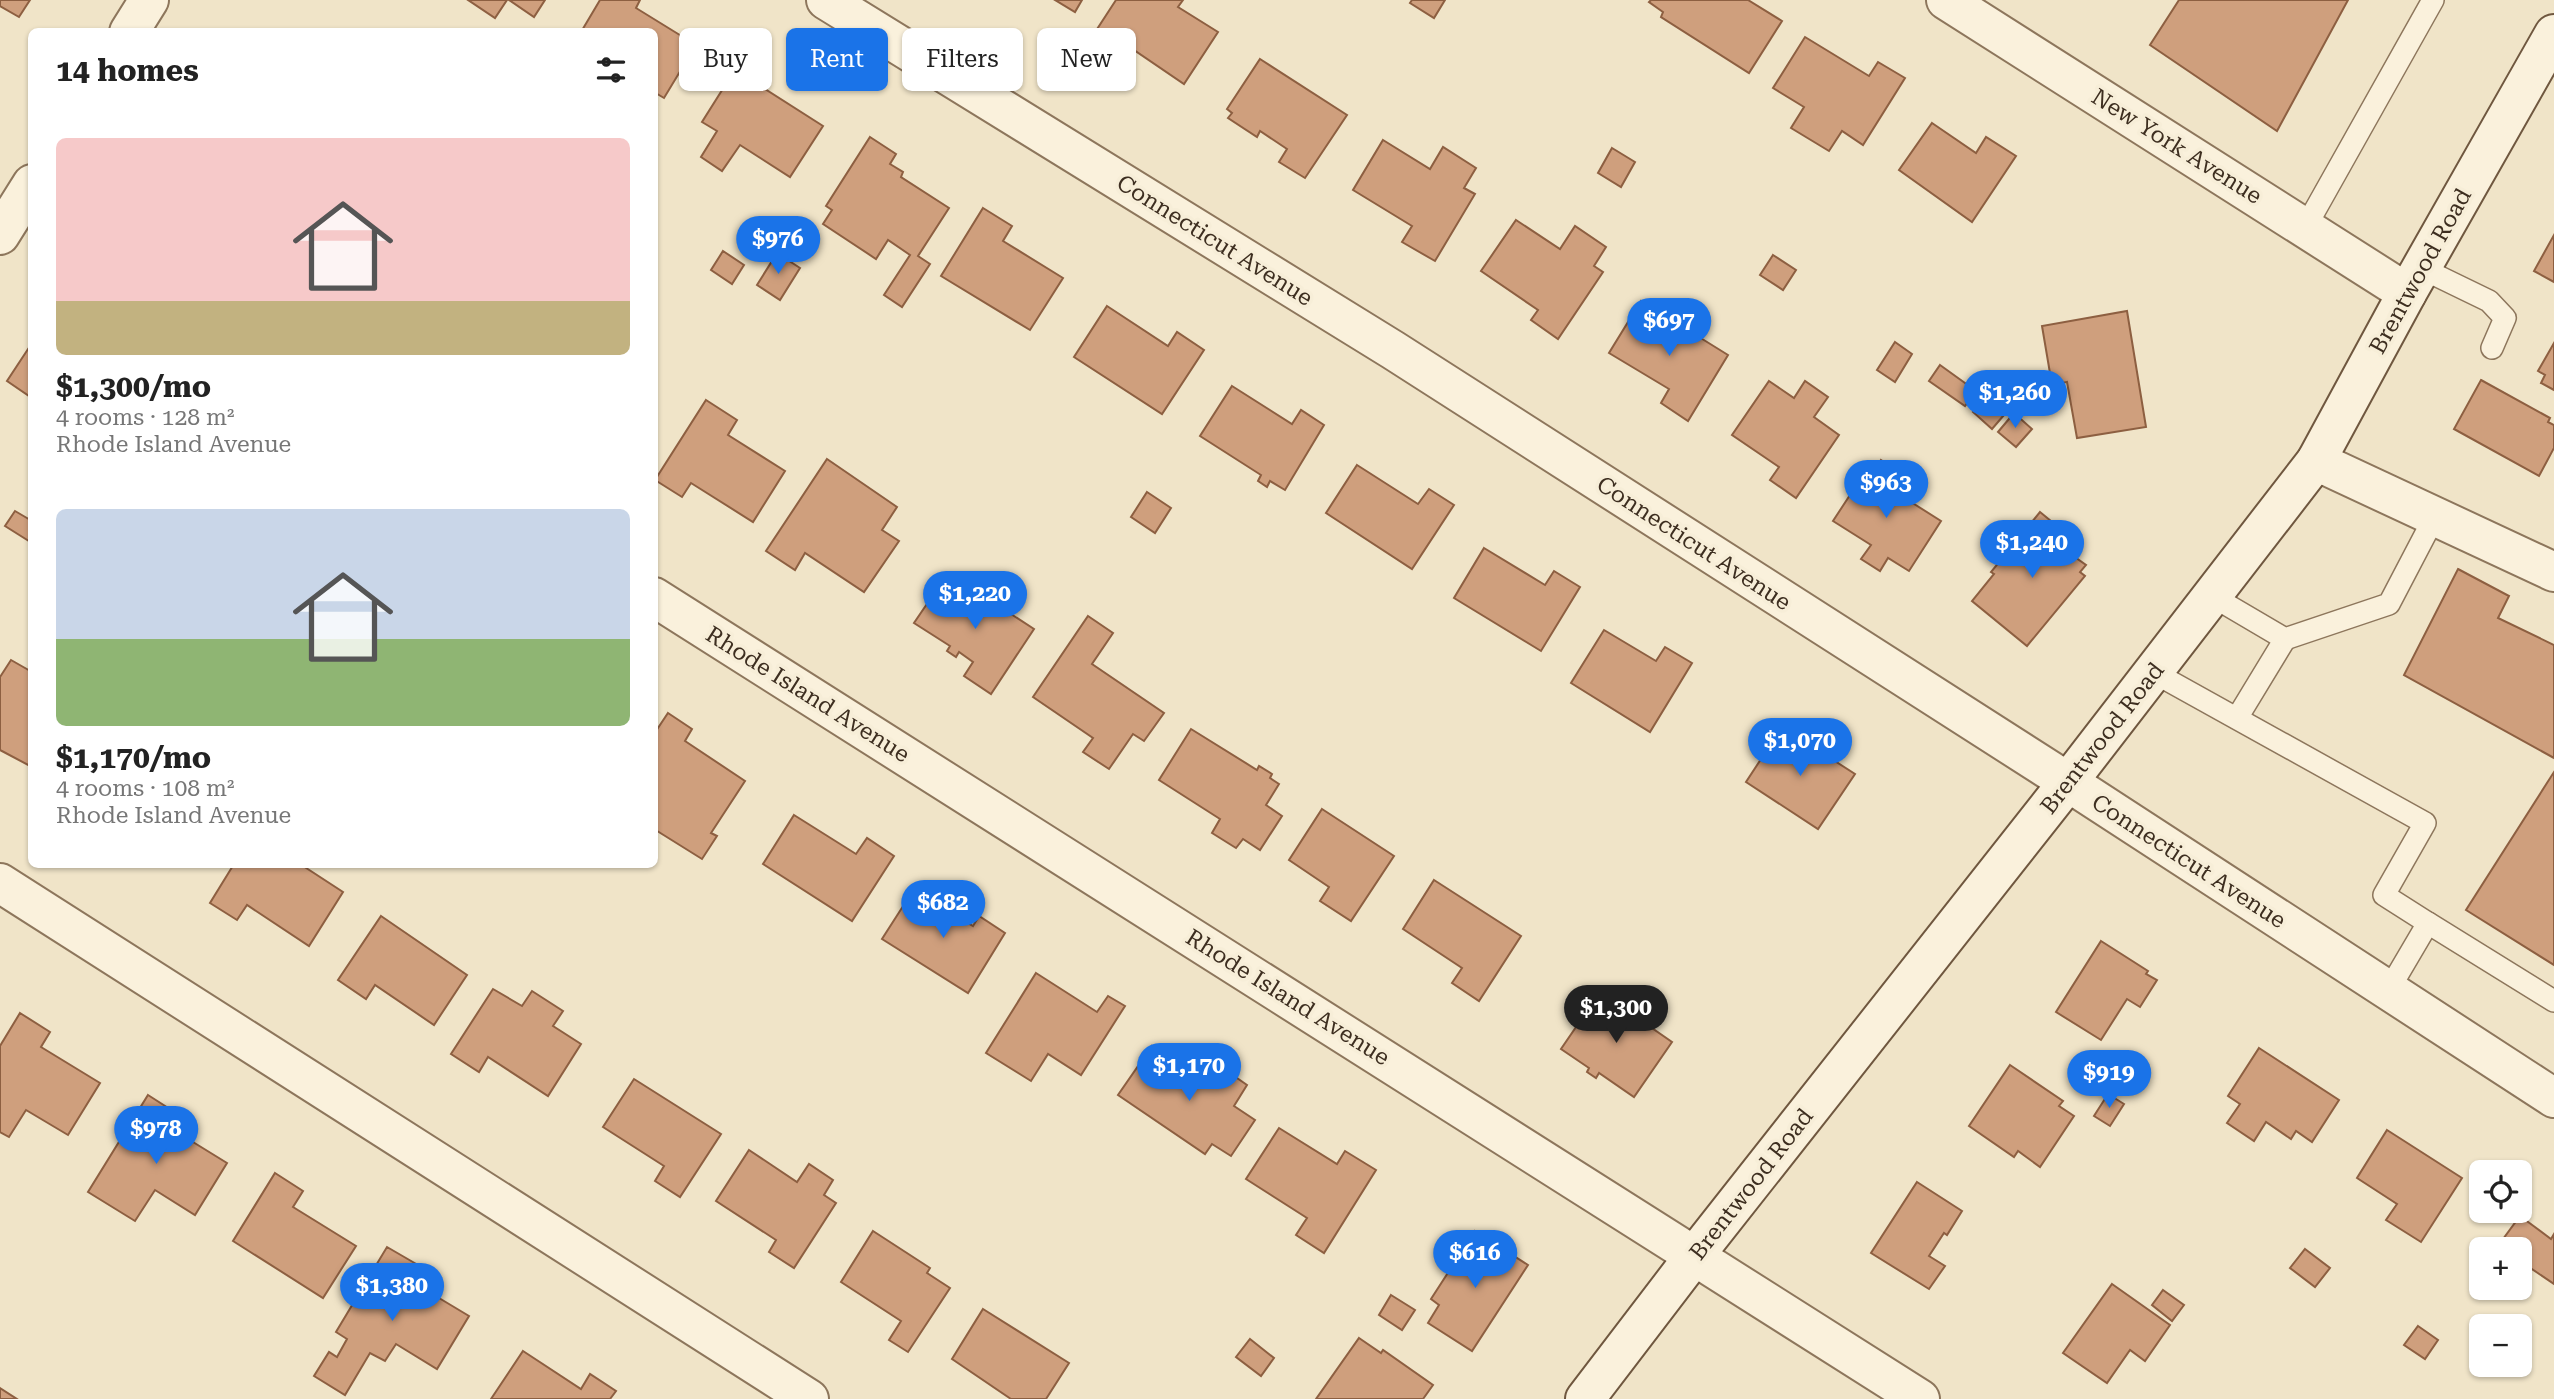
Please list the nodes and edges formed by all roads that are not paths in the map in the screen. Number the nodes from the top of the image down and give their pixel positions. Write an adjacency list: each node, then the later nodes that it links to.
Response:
1 (149, 0): 5 (street)
2 (826, 0): 20 (street, Connecticut Avenue)
3 (1946, 0): 8 (street, New York Avenue)
4 (2433, 0): 8 (lane)
5 (132, 28)
6 (2554, 34): 10 (street, Brentwood Road)
7 (21, 195): 9 (street)
8 (2305, 228): 10 (street, New York Avenue)
9 (0, 234)
10 (2414, 281): 11 (lane); 12 (street, Brentwood Road)
11 (2492, 348)
12 (2316, 461): 13 (street); 15 (street, Brentwood Road)
13 (2435, 516): 14 (street); 17 (lane)
14 (2554, 572)
15 (2212, 596): 17 (lane); 18 (street, Brentwood Road)
16 (658, 600): 26 (street, Rhode Island Avenue)
17 (2285, 639): 19 (lane)
18 (2153, 672): 19 (lane); 20 (street, Brentwood Road)
19 (2237, 718): 22 (lane)
20 (2068, 782): 23 (street, Connecticut Avenue); 26 (street, Brentwood Road)
21 (0, 883): 27 (street)
22 (2428, 923): 23 (lane); 24 (lane)
23 (2388, 991): 25 (street, Connecticut Avenue)
24 (2554, 1001)
25 (2554, 1098)
26 (1695, 1255): 28 (street, Brentwood Road); 29 (street, Rhode Island Avenue)
27 (809, 1399)
28 (1585, 1399)
29 (1920, 1399)

